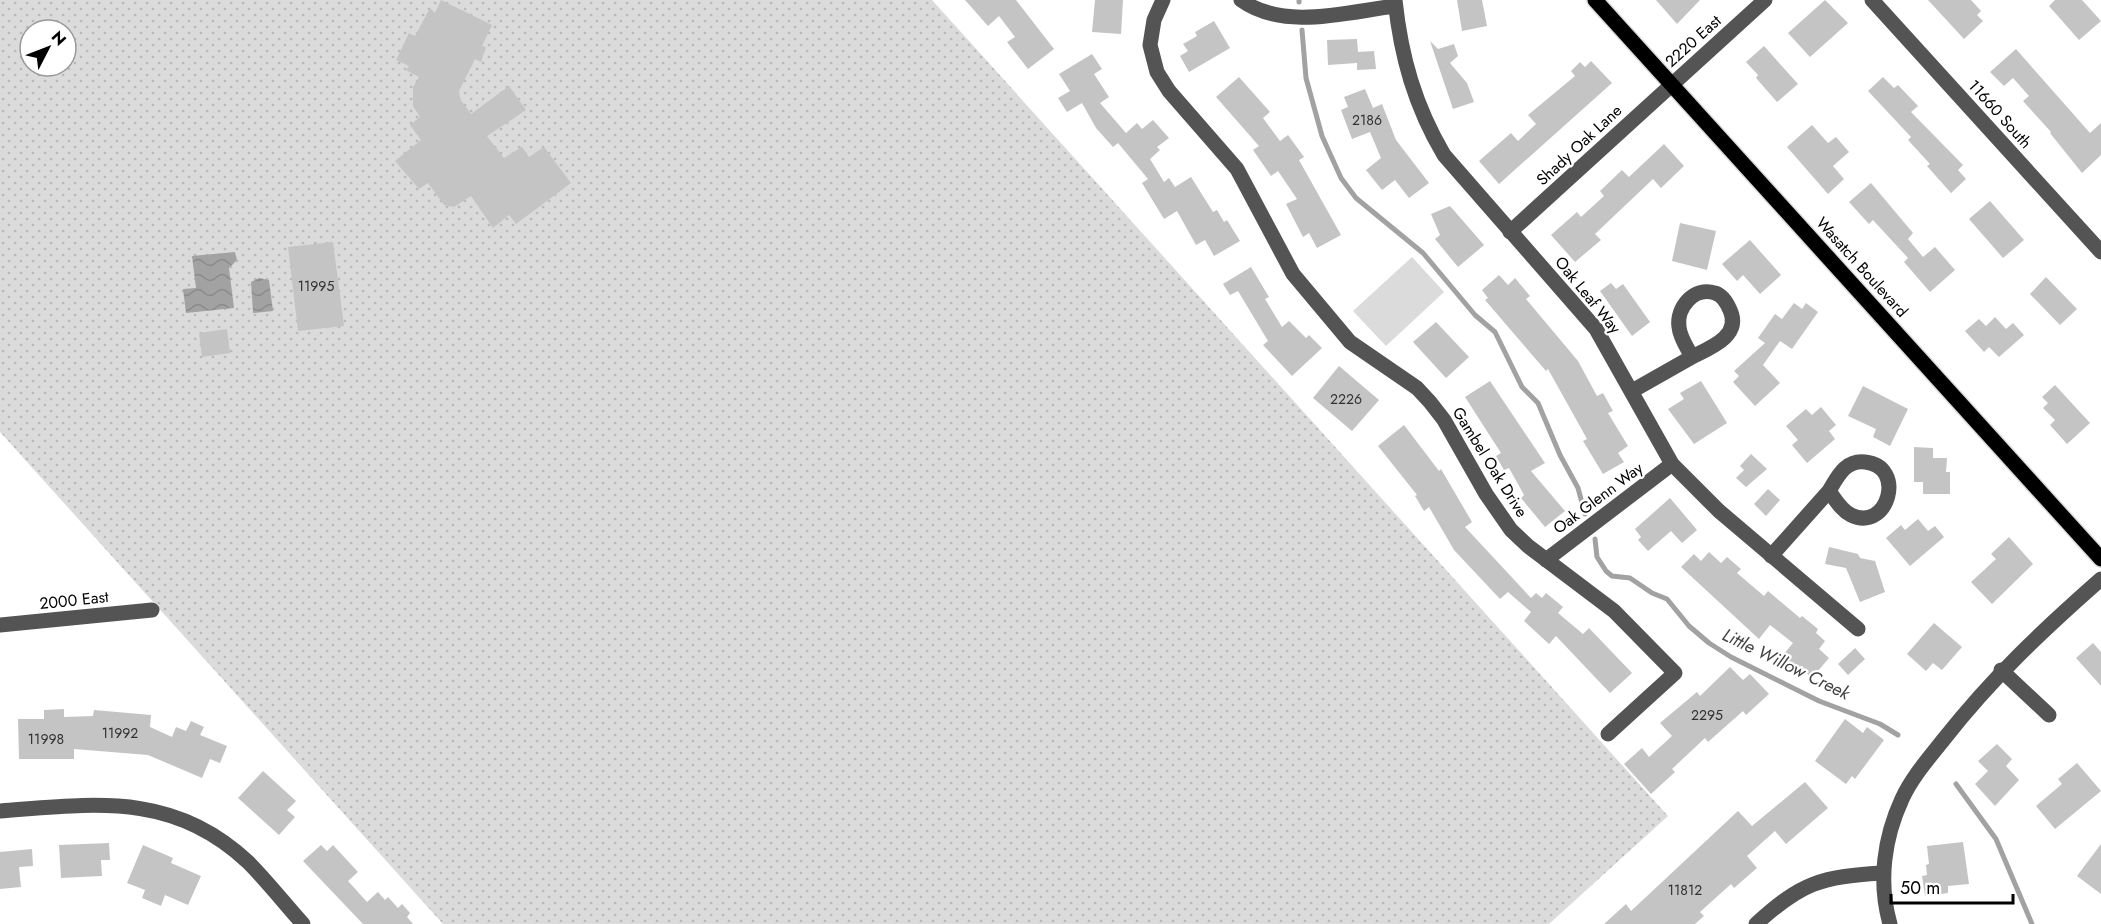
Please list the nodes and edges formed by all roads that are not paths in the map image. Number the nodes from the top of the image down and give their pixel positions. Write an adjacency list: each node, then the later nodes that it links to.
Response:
1 (1163, 0): 16 (street, Gambel Oak Drive)
2 (1241, 0): 6 (street)
3 (1595, 0): 7 (main road, Wasatch Boulevard)
4 (1765, 0): 7 (street, 2220 East)
5 (1872, 0): 9 (street, 11660 South)
6 (1395, 3): 8 (street, Oak Leaf Way)
7 (1672, 84): 8 (street, Shady Oak Lane); 15 (main road, Wasatch Boulevard)
8 (1510, 232): 11 (street, Oak Leaf Way)
9 (2101, 252)
10 (1692, 357): 11 (street)
11 (1632, 391): 12 (street, Oak Leaf Way)
12 (1672, 464): 14 (street, Oak Leaf Way); 16 (street, Oak Glenn Way)
13 (1829, 491): 14 (street)
14 (1771, 556): 20 (street, Oak Leaf Way)
15 (2101, 559)
16 (1546, 561): 23 (street, Gambel Oak Drive)
17 (2101, 579): 21 (street)
18 (152, 610): 19 (street, 2000 East)
19 (0, 625)
20 (1858, 630)
21 (2001, 670): 22 (street); 25 (street)
22 (2049, 715)
23 (1608, 734)
24 (0, 811): 26 (street)
25 (1882, 873): 27 (street); 28 (street)
26 (303, 924)
27 (1756, 924)
28 (1890, 924)

